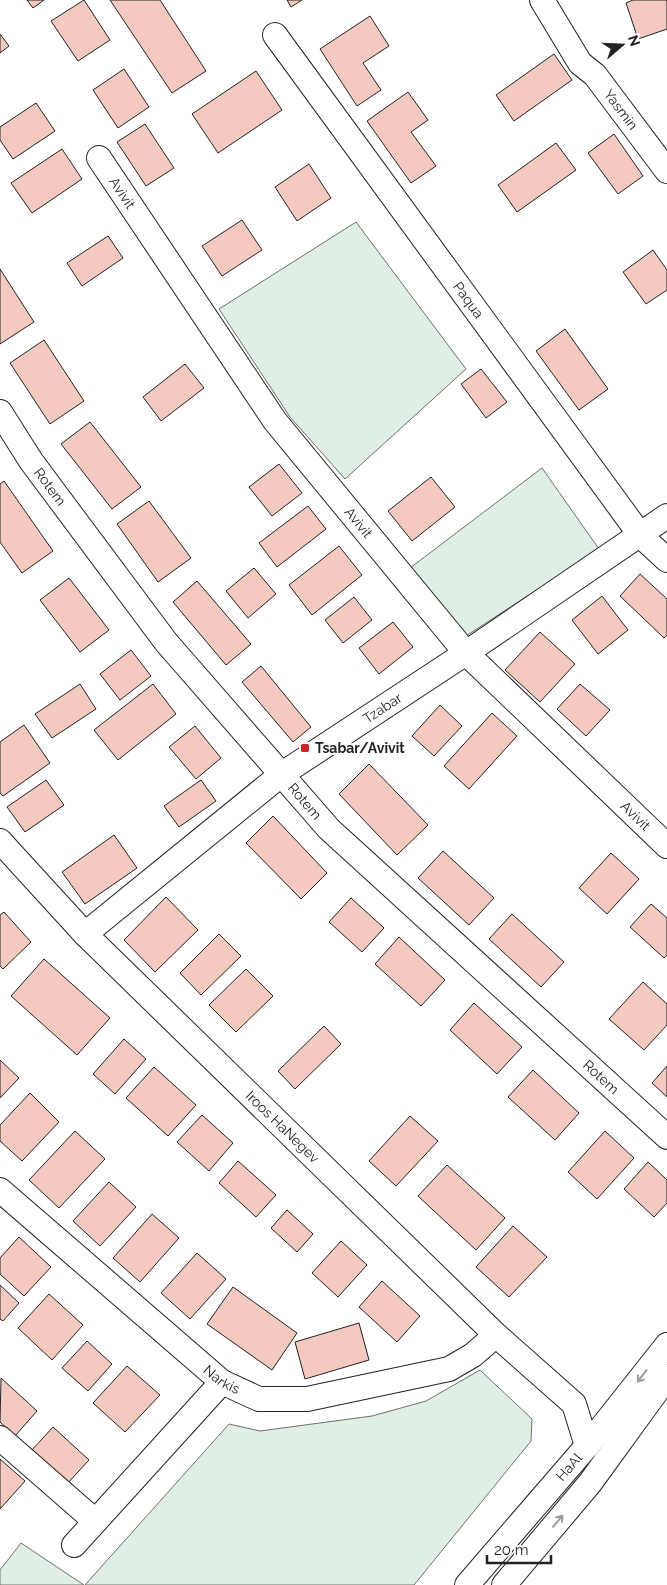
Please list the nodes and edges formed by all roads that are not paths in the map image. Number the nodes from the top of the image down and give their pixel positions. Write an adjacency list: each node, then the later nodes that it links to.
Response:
1 (542, 0): 4 (street, Yasmin)
2 (275, 35): 7 (street, Paqua)
3 (99, 158): 9 (street, Avivit)
4 (667, 171)
5 (0, 412): 10 (street, Rotem)
6 (667, 516): 7 (street, Tzabar)
7 (641, 536): 8 (street, Paqua); 9 (street, Tzabar)
8 (667, 560)
9 (466, 653): 10 (street, Tzabar); 12 (street, Avivit)
10 (282, 774): 13 (street, Tzabar); 14 (street, Rotem)
11 (0, 841): 13 (street, Iroos HaNegev)
12 (667, 846)
13 (85, 934): 16 (street, Iroos HaNegev)
14 (667, 1137)
15 (0, 1190): 19 (street, Narkis)
16 (496, 1335): 19 (street, Narkis); 20 (street, Iroos HaNegev)
17 (667, 1345): 21 (street, HaAl, one-way to 21)
18 (667, 1377): 27 (street, HaAl, one-way to 18)
19 (222, 1382): 24 (street)
20 (574, 1404): 21 (street); 23 (street)
21 (617, 1408): 23 (street, HaAl)
22 (0, 1438): 24 (street)
23 (587, 1446): 26 (street, HaAl)
24 (95, 1521): 25 (street)
25 (74, 1545)
26 (467, 1585)
27 (504, 1585)

